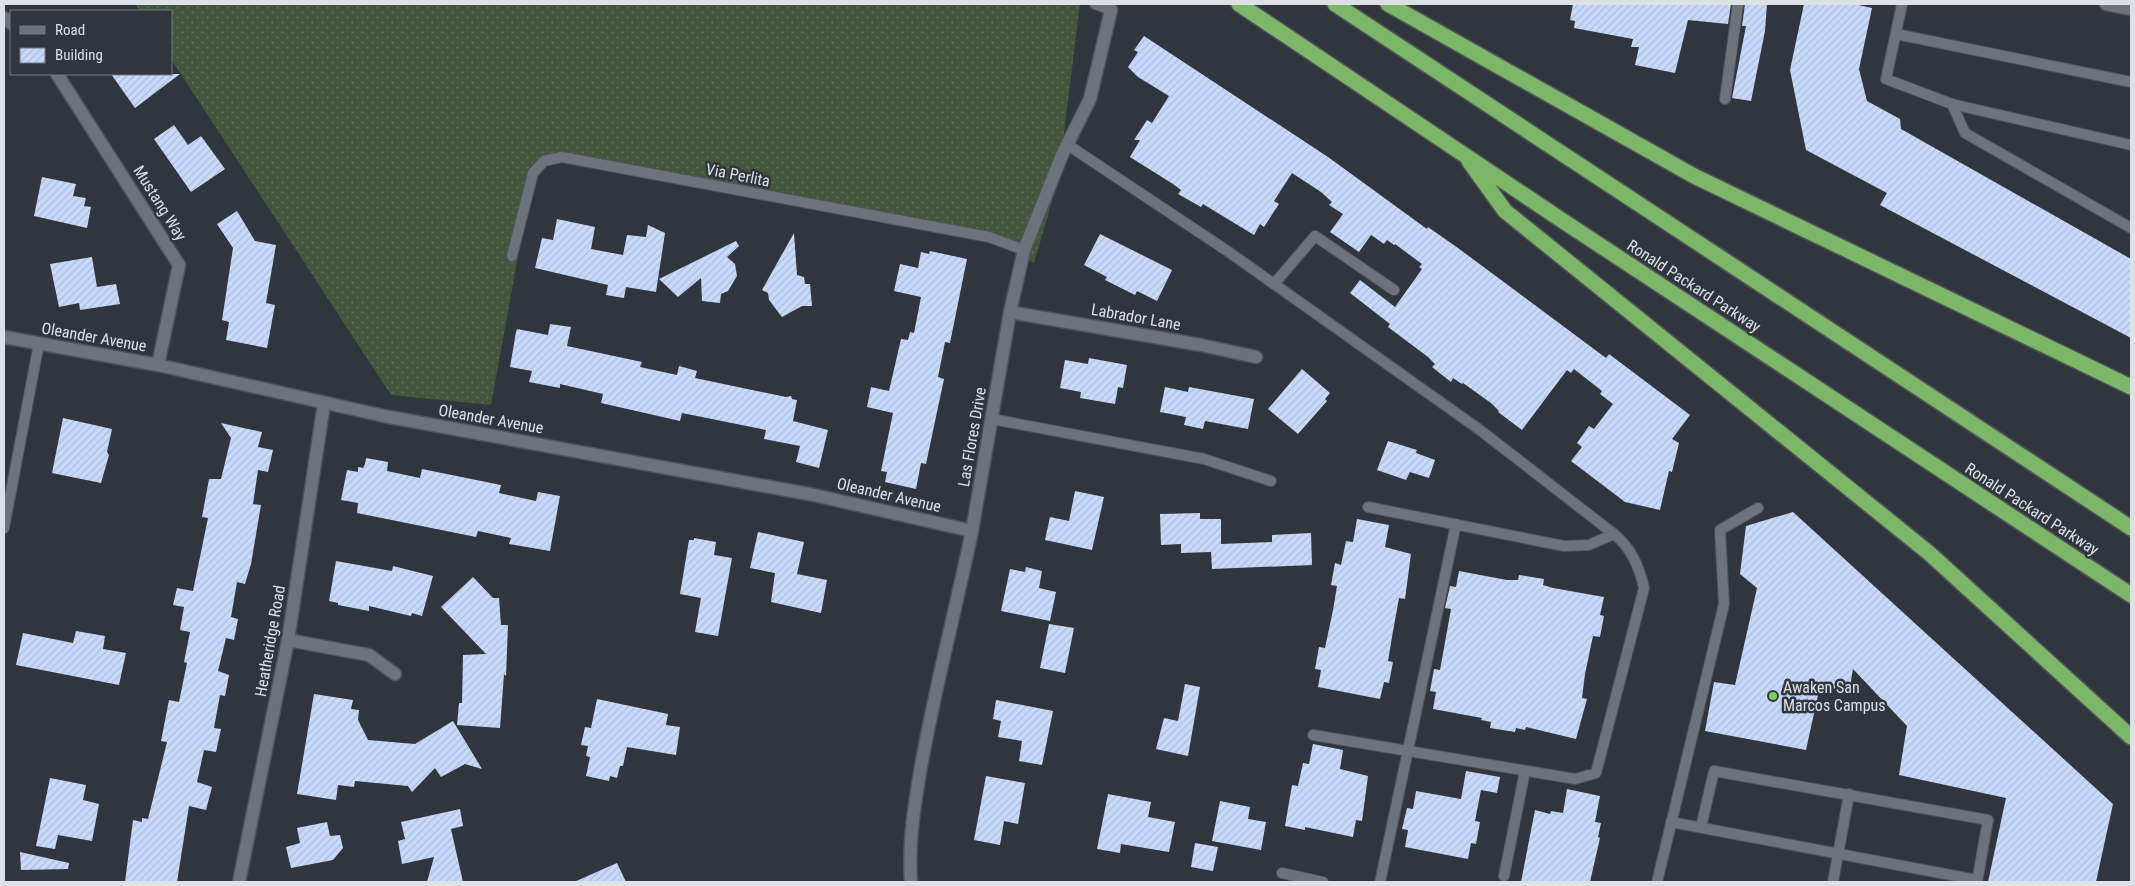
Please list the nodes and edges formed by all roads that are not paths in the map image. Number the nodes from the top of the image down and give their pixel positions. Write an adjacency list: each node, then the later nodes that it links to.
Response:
1 (1096, 4): 9 (lane)
2 (1238, 4): 17 (highway, Ronald Packard Parkway)
3 (1335, 4): 36 (highway)
4 (1388, 4): 28 (highway)
5 (1738, 4): 13 (lane)
6 (1902, 4): 10 (lane)
7 (2113, 4): 8 (street)
8 (2131, 9)
9 (1111, 10): 15 (street, Las Flores Drive)
10 (1896, 34): 12 (lane); 14 (lane)
11 (58, 75): 27 (street, Mustang Way)
12 (2131, 82)
13 (1725, 99)
14 (1952, 104): 16 (lane); 18 (lane)
15 (1068, 145): 19 (street, Las Flores Drive); 21 (lane)
16 (2131, 145)
17 (1462, 151): 39 (highway, Ronald Packard Parkway); 43 (highway)
18 (2131, 228)
19 (1024, 250): 20 (lane, Via Perlita); 23 (street, Las Flores Drive)
20 (512, 256)
21 (1274, 284): 22 (lane); 38 (lane)
22 (1394, 290)
23 (1010, 312): 26 (street, Labrador Lane); 30 (street, Las Flores Drive)
24 (4, 337): 25 (street, Oleander Avenue)
25 (39, 343): 27 (street, Oleander Avenue); 35 (lane)
26 (1256, 357)
27 (158, 365): 29 (street, Oleander Avenue)
28 (2131, 387)
29 (324, 404): 37 (street, Oleander Avenue); 40 (street, Heatheridge Road)
30 (992, 419): 31 (lane); 37 (street, Las Flores Drive)
31 (1271, 481)
32 (1368, 507): 34 (lane)
33 (1758, 508): 47 (lane)
34 (1456, 524): 38 (lane); 44 (lane)
35 (4, 528)
36 (2131, 528)
37 (972, 531): 54 (street, Las Flores Drive)
38 (1614, 534): 45 (lane)
39 (2131, 595)
40 (288, 640): 41 (street); 53 (street, Heatheridge Road)
41 (395, 674)
42 (1313, 735): 44 (lane)
43 (2131, 736)
44 (1408, 752): 45 (lane); 56 (lane)
45 (1525, 771): 51 (lane)
46 (1849, 794): 48 (lane); 49 (lane); 52 (lane)
47 (1671, 822): 48 (lane); 57 (lane)
48 (1701, 827): 49 (lane)
49 (1838, 854): 52 (lane); 58 (lane)
50 (1282, 873): 55 (lane)
51 (1504, 876)
52 (1977, 881)
53 (239, 882)
54 (911, 882)
55 (1323, 882)
56 (1380, 882)
57 (1657, 882)
58 (1832, 882)

